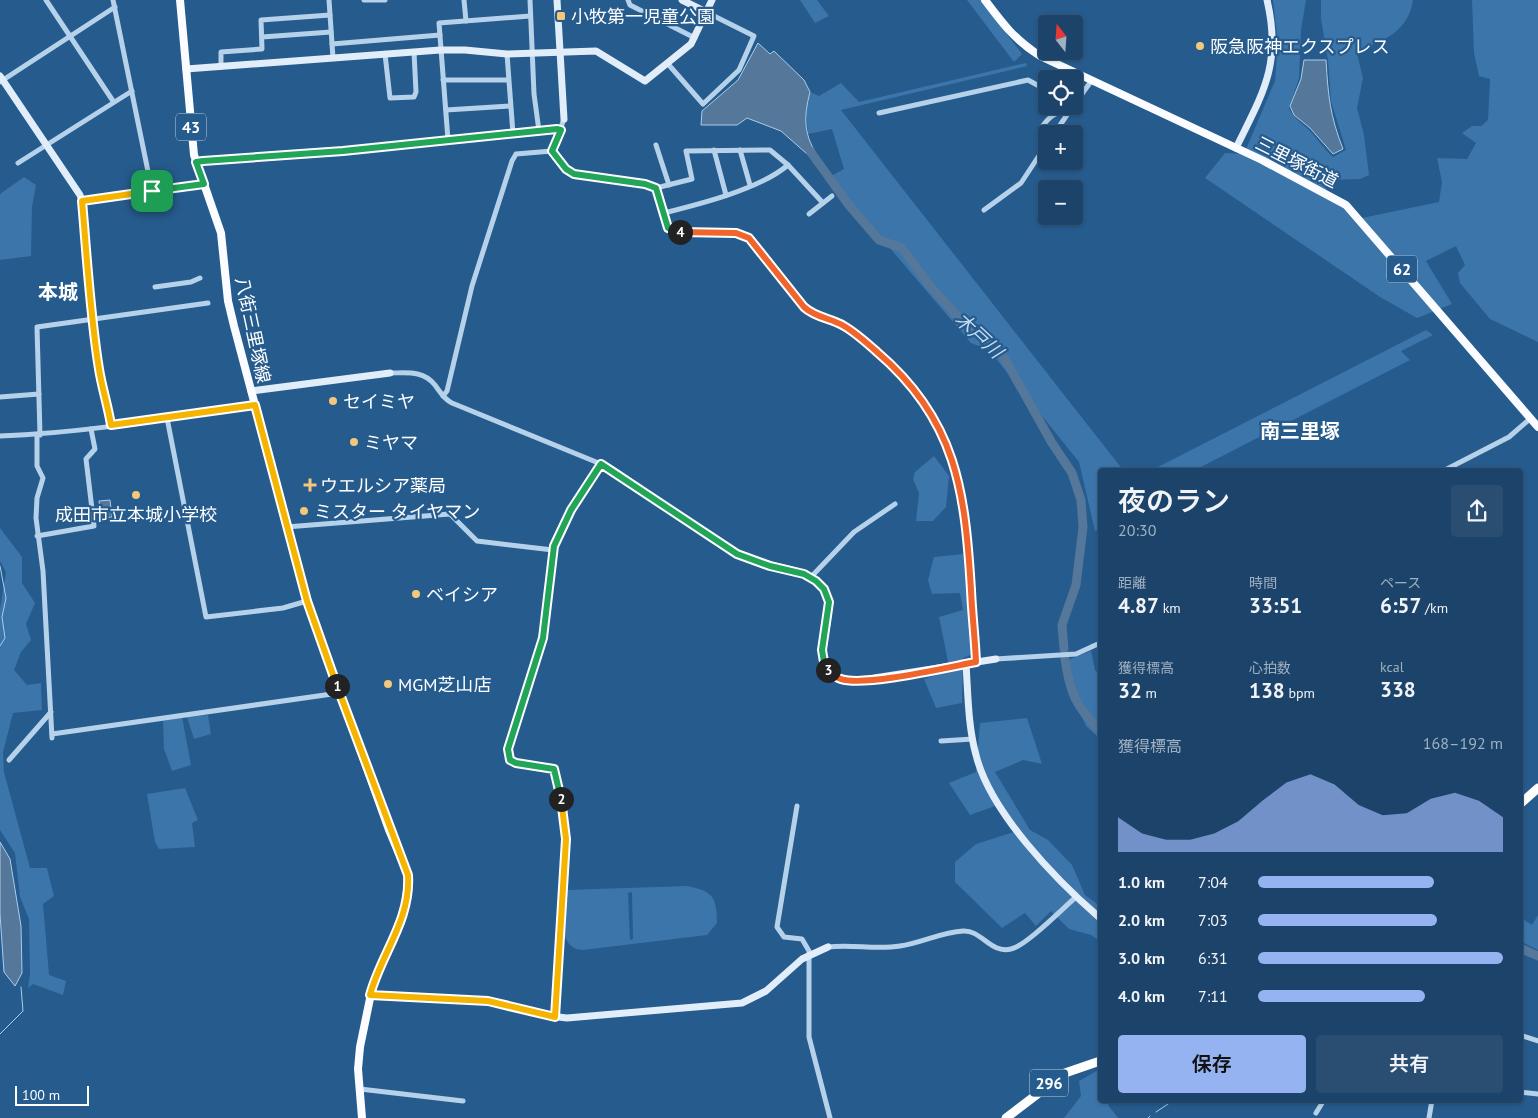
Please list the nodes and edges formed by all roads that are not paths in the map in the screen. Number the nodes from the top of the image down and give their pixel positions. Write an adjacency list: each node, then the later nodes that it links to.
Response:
1 (46, 0): 22 (street)
2 (113, 0): 15 (street)
3 (180, 0): 35 (main road, 八街三里塚線 / 43)
4 (329, 0): 17 (street)
5 (364, 0): 6 (street)
6 (384, 0)
7 (464, 0): 19 (street)
8 (530, 0): 18 (street)
9 (557, 0): 27 (street)
10 (628, 0): 24 (street)
11 (682, 0): 16 (street)
12 (712, 0): 16 (street)
13 (985, 0): 39 (main road, 三里塚街道 / 62)
14 (1267, 0): 56 (street)
15 (115, 7): 22 (street); 41 (street)
16 (706, 12): 24 (street); 33 (street)
17 (330, 15): 20 (street); 23 (street)
18 (530, 16): 19 (street); 29 (street)
19 (466, 21): 21 (street)
20 (331, 32): 23 (street); 25 (street)
21 (440, 35): 25 (street); 26 (street)
22 (70, 37): 36 (street); 43 (street)
23 (262, 37): 34 (street)
24 (695, 38): 33 (street)
25 (332, 44): 32 (street)
26 (440, 50): 28 (street); 31 (street); 37 (street)
27 (560, 51): 29 (street); 33 (street); 48 (street)
28 (414, 52): 30 (street); 30 (street)
29 (533, 53): 31 (street); 51 (street)
30 (385, 54): 32 (street)
31 (506, 54): 38 (street)
32 (333, 58): 34 (street)
33 (668, 64)
34 (222, 66): 35 (street)
35 (186, 70): 61 (main road, 八街三里塚線 / 43)
36 (1, 79): 54 (street)
37 (443, 80): 38 (street); 45 (street)
38 (508, 80): 44 (street)
39 (1092, 80): 42 (street); 56 (main road, 三里塚街道 / 62)
40 (1038, 85): 46 (street)
41 (132, 91): 43 (street); 68 (street)
42 (1083, 92)
43 (113, 101): 54 (street)
44 (510, 106): 45 (street); 52 (street)
45 (446, 110): 53 (street)
46 (879, 113)
47 (1053, 115): 49 (street)
48 (564, 119): 50 (street)
49 (1044, 125)
50 (561, 130): 51 (street); 59 (street)
51 (539, 131): 52 (street)
52 (512, 134): 53 (street)
53 (448, 140): 61 (street)
54 (47, 145): 62 (street); 71 (street)
55 (656, 145): 65 (street)
56 (1236, 148): 87 (main road, 三里塚街道 / 62)
57 (714, 150): 58 (street); 65 (street); 69 (street)
58 (740, 150): 63 (street); 66 (street)
59 (552, 151): 67 (street); 83 (street)
60 (1038, 157): 73 (street)
61 (196, 162): 64 (main road, 八街三里塚線 / 43)
62 (18, 163)
63 (788, 165): 66 (street); 72 (street)
64 (204, 184): 68 (street); 81 (main road, 八街三里塚線 / 43)
65 (669, 185): 67 (street)
66 (750, 185): 69 (street)
67 (656, 188): 74 (street)
68 (152, 191): 71 (street)
69 (726, 195): 74 (street)
70 (832, 196): 72 (street)
71 (82, 201): 79 (street)
72 (823, 203): 75 (street)
73 (984, 210)
74 (664, 213): 103 (street)
75 (809, 214)
76 (200, 278): 77 (street)
77 (155, 287)
78 (208, 303): 79 (street)
79 (92, 320): 82 (street); 88 (street)
80 (390, 373): 81 (street); 83 (street)
81 (251, 390): 85 (main road, 八街三里塚線 / 43)
82 (39, 394): 84 (street); 91 (street)
83 (443, 396): 93 (street)
84 (0, 397)
85 (255, 405): 86 (street); 96 (main road, 八街三里塚線 / 43)
86 (167, 418): 88 (street); 100 (street)
87 (1531, 418): 89 (main road, 三里塚街道 / 62); 94 (street)
88 (111, 425): 90 (street)
89 (1538, 427)
90 (91, 429): 91 (street); 97 (street)
91 (38, 435): 92 (street); 97 (street)
92 (0, 436)
93 (601, 464): 98 (street); 99 (street)
94 (1450, 468)
95 (895, 504): 99 (street)
96 (286, 527): 98 (street); 100 (main road, 八街三里塚線 / 43)
97 (37, 536): 106 (street)
98 (553, 550): 118 (street)
99 (811, 577): 104 (street)
100 (307, 601): 105 (main road, 八街三里塚線 / 43)
101 (1098, 644): 102 (street)
102 (996, 659): 103 (street)
103 (976, 662): 104 (street)
104 (966, 664): 107 (street)
105 (339, 693): 106 (street); 117 (main road, 八街三里塚線 / 43)
106 (51, 712): 109 (street)
107 (973, 739): 108 (street); 113 (street)
108 (941, 741)
109 (9, 760)
110 (1538, 788): 111 (highway)
111 (1523, 801)
112 (797, 806): 116 (street)
113 (1076, 897): 114 (street); 115 (street)
114 (1098, 916)
115 (828, 947): 116 (street)
116 (810, 954): 118 (street); 130 (street)
117 (370, 995): 118 (street); 122 (main road, 八街三里塚線 / 43)
118 (555, 1017)
119 (1523, 1037): 120 (street)
120 (1538, 1042)
121 (1098, 1062): 131 (highway, 296)
122 (360, 1089): 125 (street); 129 (main road, 八街三里塚線 / 43)
123 (1523, 1092): 124 (street)
124 (1538, 1094)
125 (463, 1101)
126 (1322, 1103): 128 (street)
127 (1432, 1103): 132 (street)
128 (1316, 1113)
129 (362, 1118)
130 (830, 1118)
131 (1006, 1118)
132 (1429, 1118)

